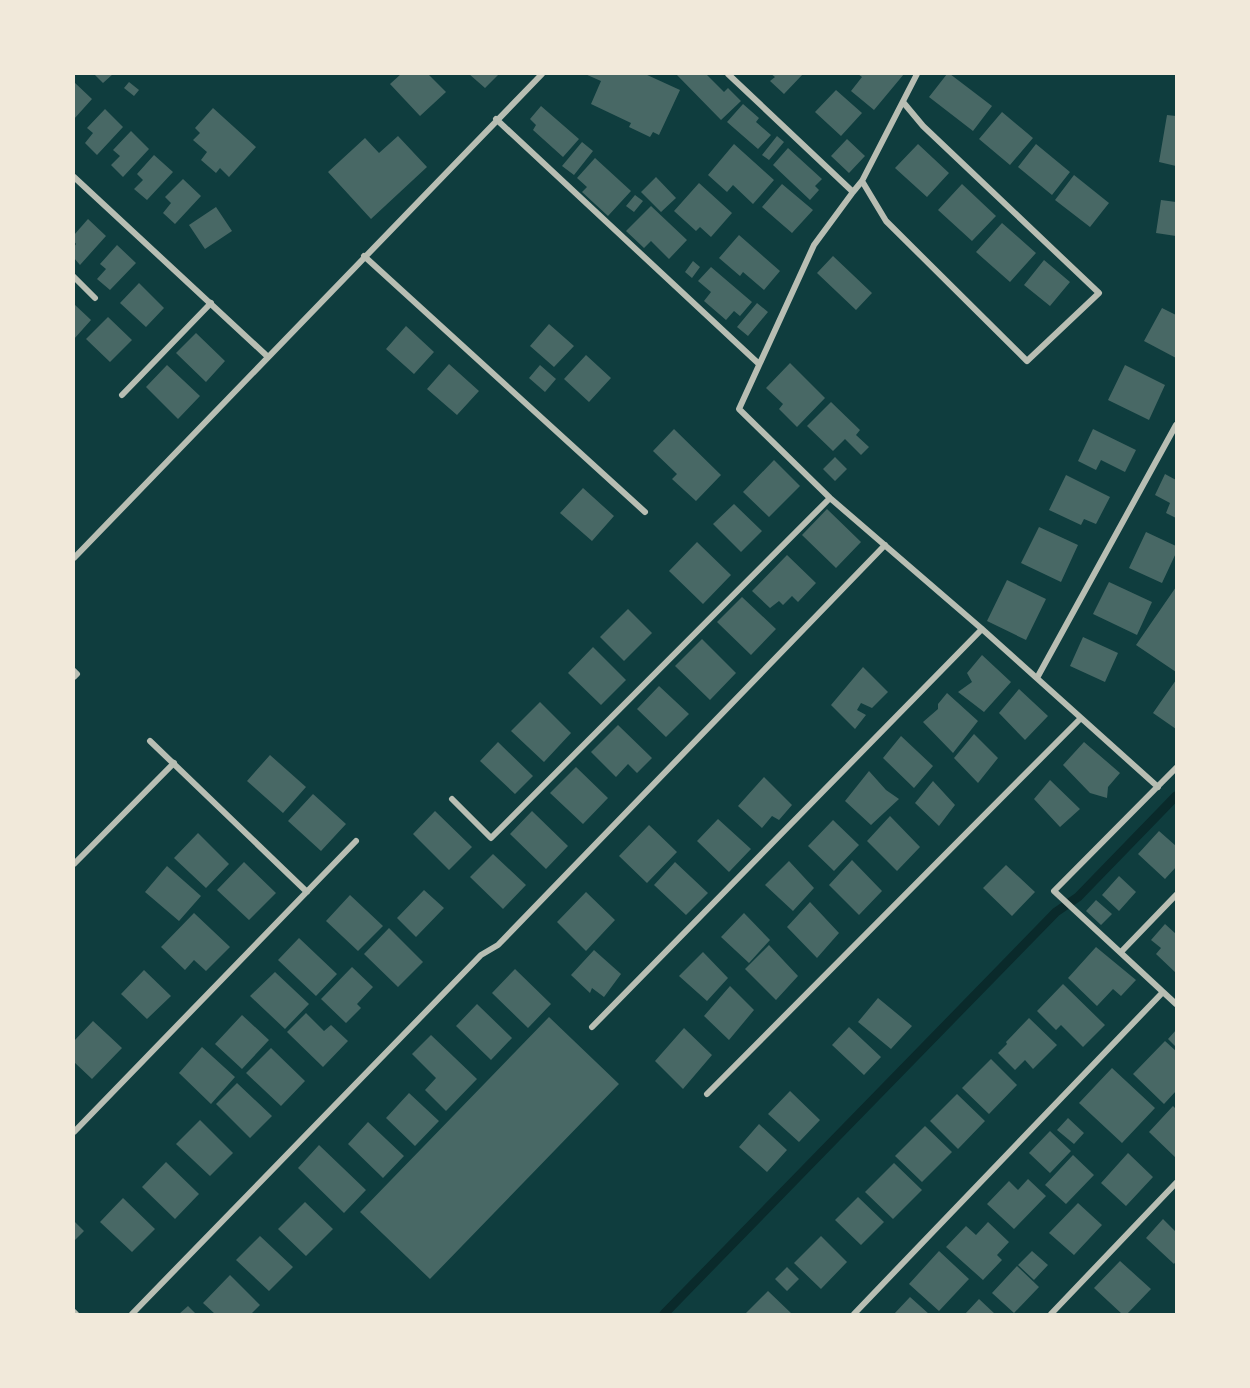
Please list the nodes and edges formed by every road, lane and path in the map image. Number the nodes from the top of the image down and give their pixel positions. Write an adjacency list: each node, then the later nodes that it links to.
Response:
1 (542, 74): 5 (street)
2 (728, 74): 8 (street)
3 (917, 74): 4 (street)
4 (903, 102): 7 (street); 7 (street)
5 (496, 118): 9 (street); 14 (street)
6 (74, 177): 12 (street)
7 (862, 181): 8 (street)
8 (853, 192): 14 (street)
9 (364, 256): 13 (street); 18 (street)
10 (74, 277): 11 (street)
11 (95, 298)
12 (211, 303): 13 (street); 15 (street)
13 (267, 356): 20 (street)
14 (759, 364): 17 (street)
15 (122, 395)
16 (1176, 425): 24 (street)
17 (830, 498): 19 (street); 30 (street)
18 (645, 512)
19 (885, 545): 21 (street); 42 (street)
20 (74, 558)
21 (982, 630): 24 (street); 38 (street)
22 (74, 670): 23 (street)
23 (74, 677)
24 (1036, 678): 25 (street)
25 (1080, 719): 29 (street); 39 (street)
26 (150, 741): 27 (street)
27 (174, 763): 32 (street); 33 (street)
28 (1176, 768): 29 (street)
29 (1158, 787): 35 (street)
30 (452, 799)
31 (356, 841): 33 (street)
32 (74, 864)
33 (307, 892): 40 (street)
34 (1176, 895): 35 (street)
35 (1121, 952): 36 (street)
36 (1163, 992): 37 (street); 43 (street)
37 (1176, 1004)
38 (592, 1027)
39 (707, 1094)
40 (74, 1132)
41 (1176, 1183): 44 (street)
42 (132, 1314)
43 (854, 1314)
44 (1052, 1314)

